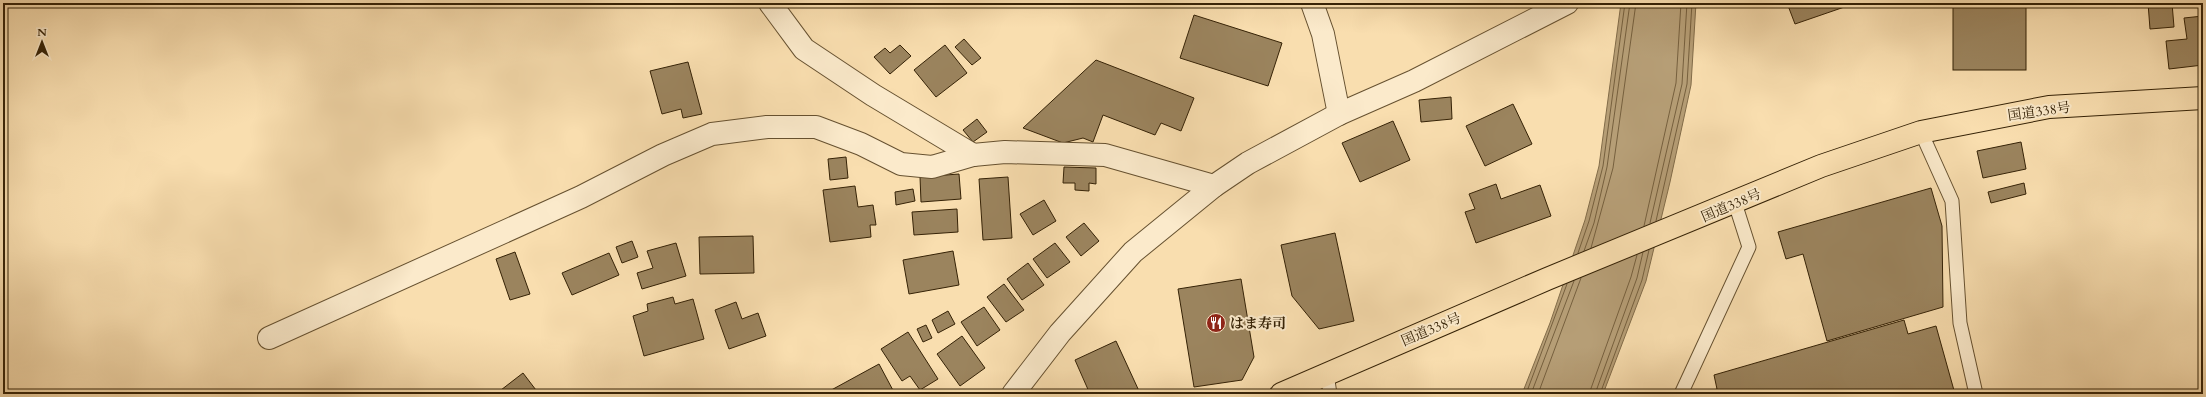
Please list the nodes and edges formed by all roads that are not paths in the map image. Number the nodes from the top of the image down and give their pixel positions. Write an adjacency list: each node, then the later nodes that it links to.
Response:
1 (770, 3): 7 (street)
2 (1312, 3): 5 (street)
3 (1567, 3): 5 (street)
4 (2203, 98): 6 (highway, 国道338号)
5 (1339, 114): 8 (street)
6 (1921, 132): 9 (highway, 国道338号); 15 (lane)
7 (973, 155): 8 (street); 10 (street)
8 (1214, 186): 12 (street)
9 (1735, 203): 11 (highway, 国道338号); 14 (lane)
10 (269, 338)
11 (1329, 384): 13 (highway, 国道338号)
12 (1013, 394)
13 (1280, 394)
14 (1681, 394)
15 (1976, 394)

